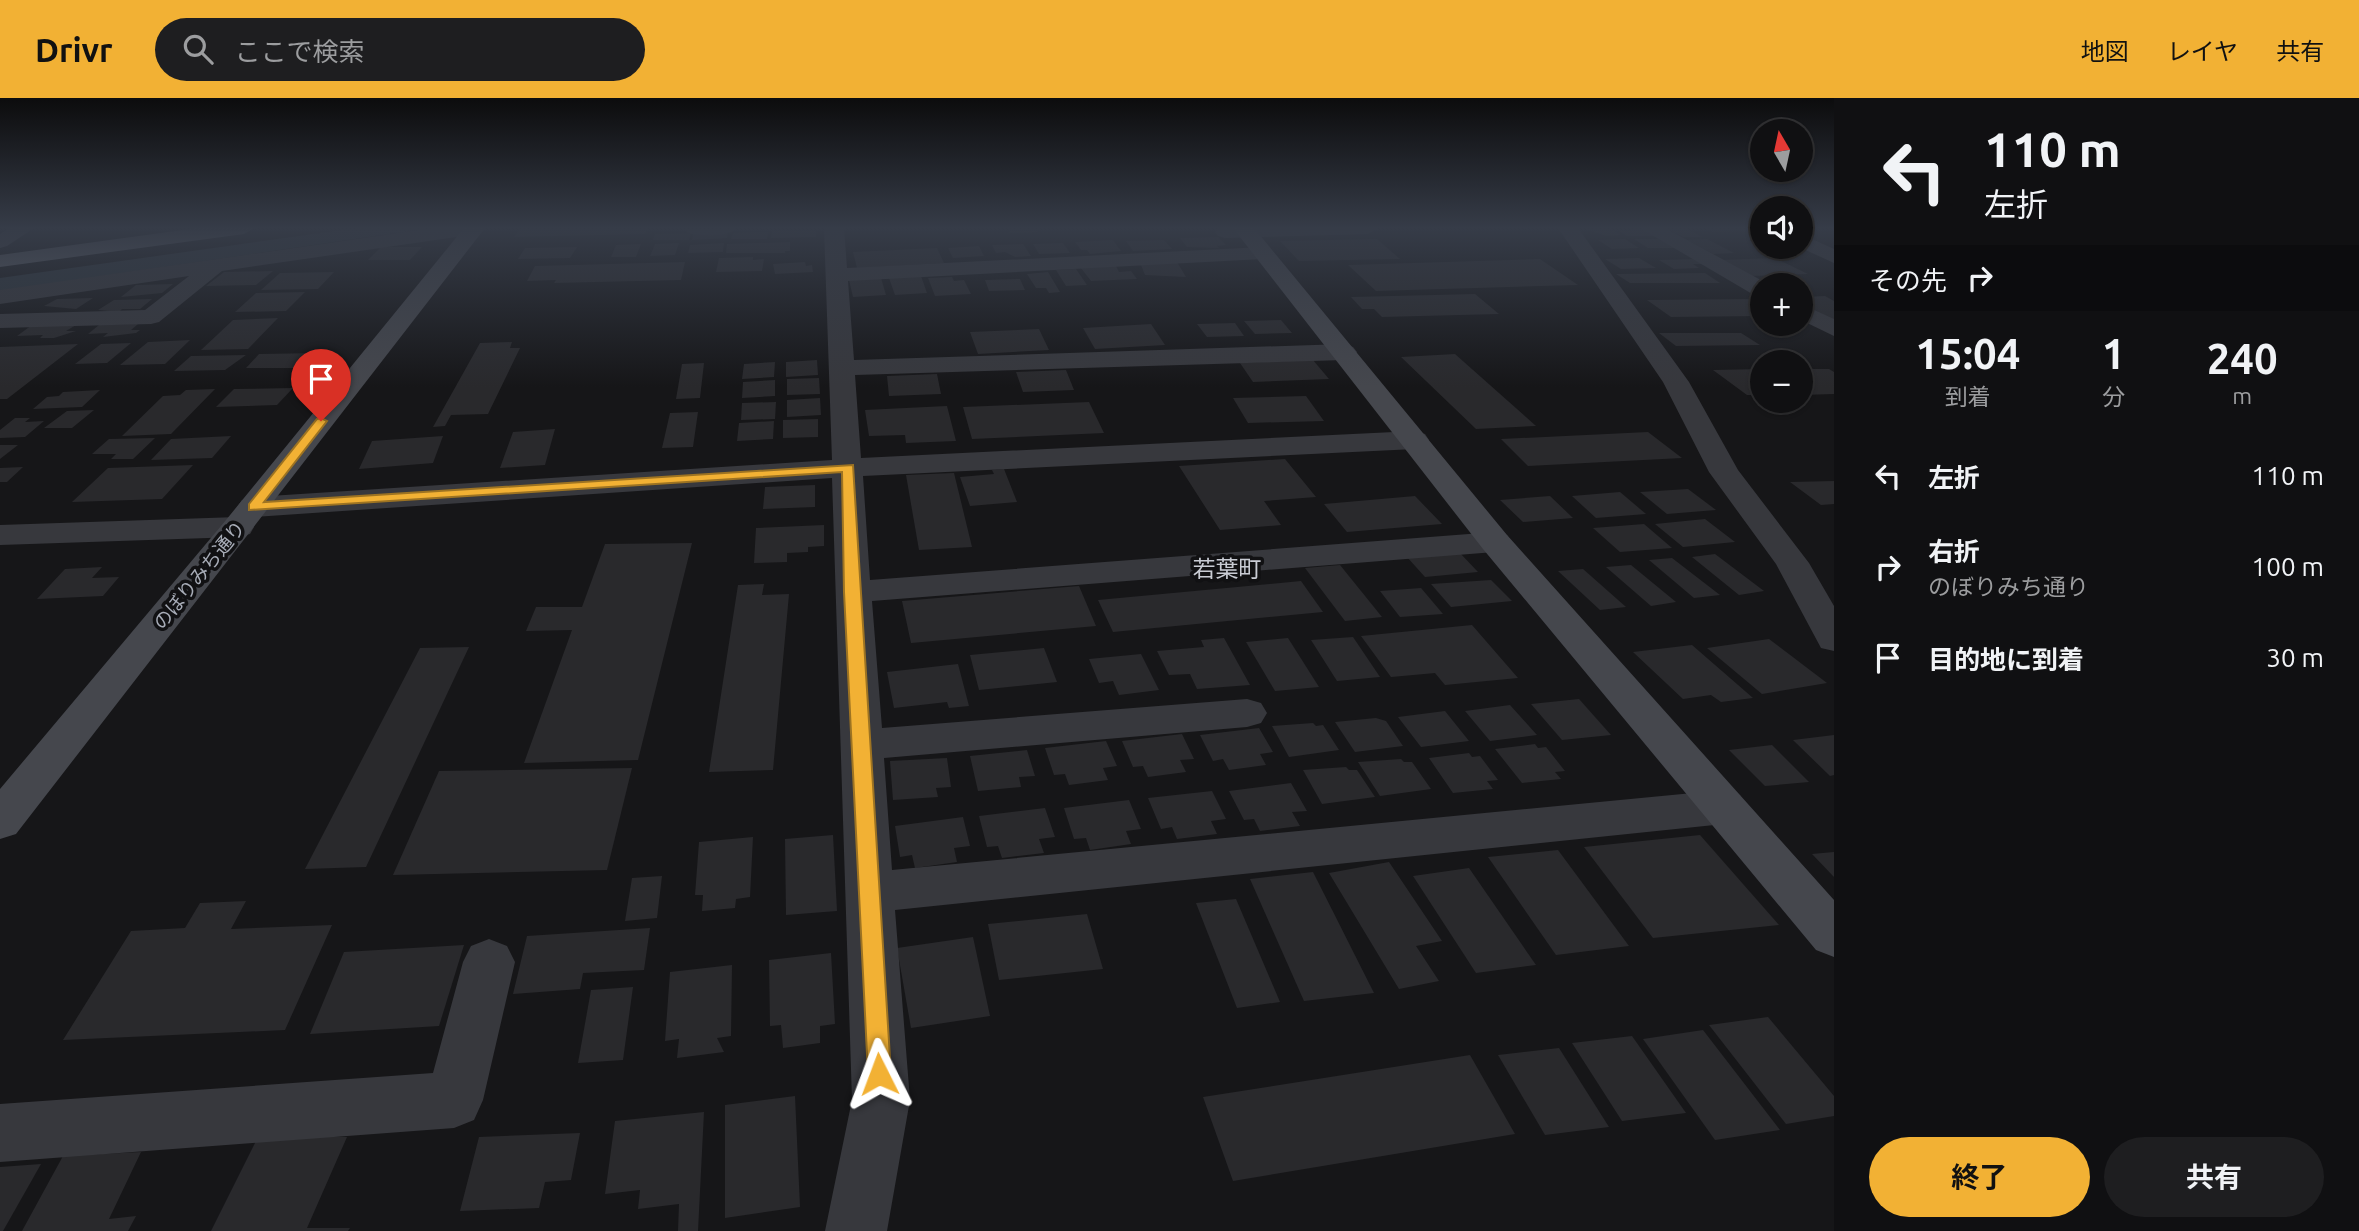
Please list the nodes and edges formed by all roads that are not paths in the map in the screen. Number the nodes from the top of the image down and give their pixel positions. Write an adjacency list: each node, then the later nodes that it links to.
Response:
1 (115, 281): 7 (street)
2 (197, 281): 9 (street)
3 (434, 281): 15 (street, のぼりみち通り)
4 (835, 281): 12 (street)
5 (1286, 281): 11 (street)
6 (1605, 281): 19 (street)
7 (0, 297)
8 (1813, 318): 10 (street)
9 (0, 321)
10 (1834, 329)
11 (1344, 352): 12 (street); 13 (street)
12 (842, 368): 14 (street)
13 (1415, 440): 14 (street); 17 (street)
14 (848, 468): 15 (street); 18 (street)
15 (246, 517): 16 (street); 23 (street, のぼりみち通り)
16 (0, 535)
17 (1495, 542): 18 (street); 22 (street)
18 (852, 592): 21 (street)
19 (1834, 639)
20 (1247, 713): 21 (street)
21 (860, 745): 24 (street)
22 (1724, 807): 24 (street); 25 (street)
23 (0, 821)
24 (869, 892): 28 (street)
25 (1834, 935)
26 (489, 962): 27 (street)
27 (0, 1133)
28 (856, 1231)

